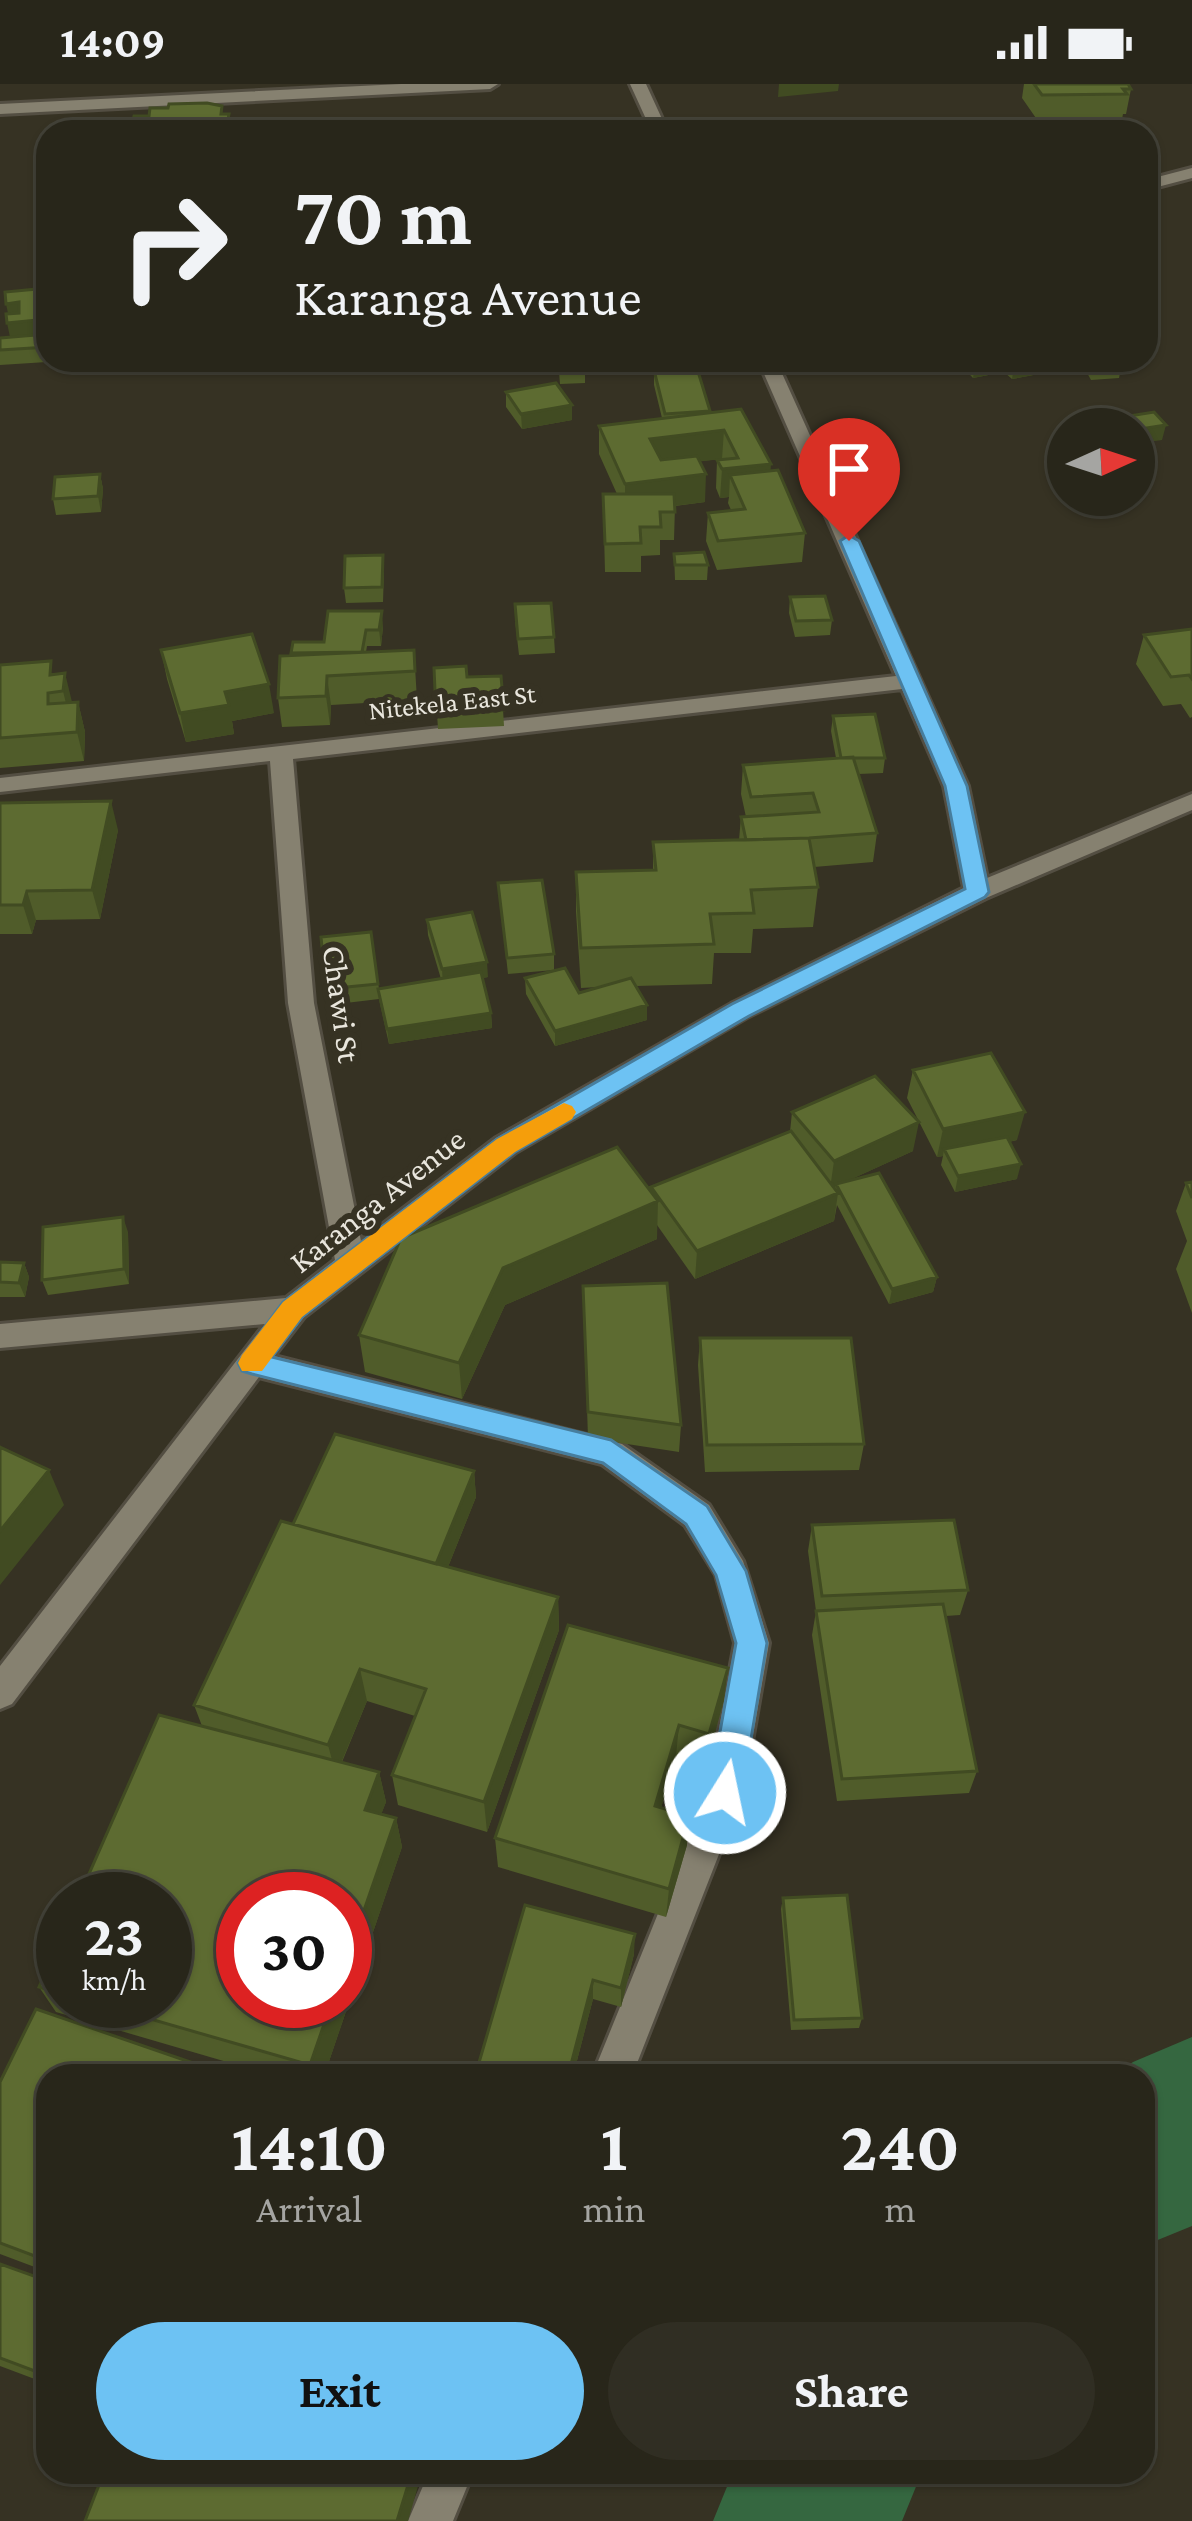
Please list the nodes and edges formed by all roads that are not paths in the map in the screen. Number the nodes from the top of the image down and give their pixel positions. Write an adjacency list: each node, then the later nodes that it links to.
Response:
1 (490, 84): 3 (street)
2 (638, 84): 4 (street)
3 (0, 109)
4 (654, 120)
5 (1192, 173): 6 (street)
6 (1158, 182)
7 (772, 372): 8 (street)
8 (912, 681): 9 (street, Nitekela East St); 12 (street)
9 (281, 750): 10 (street, Nitekela East St); 13 (street, Chawi St)
10 (0, 784)
11 (1192, 801): 12 (street, Karanga Avenue)
12 (977, 892): 13 (street, Karanga Avenue)
13 (350, 1265): 14 (street, Karanga Avenue)
14 (293, 1310): 15 (street); 16 (street, Karanga Avenue)
15 (0, 1336)
16 (252, 1363): 17 (street, Karanga Avenue); 18 (street)
17 (0, 1693)
18 (618, 2064)
19 (446, 2484): 20 (street)
20 (430, 2521)

